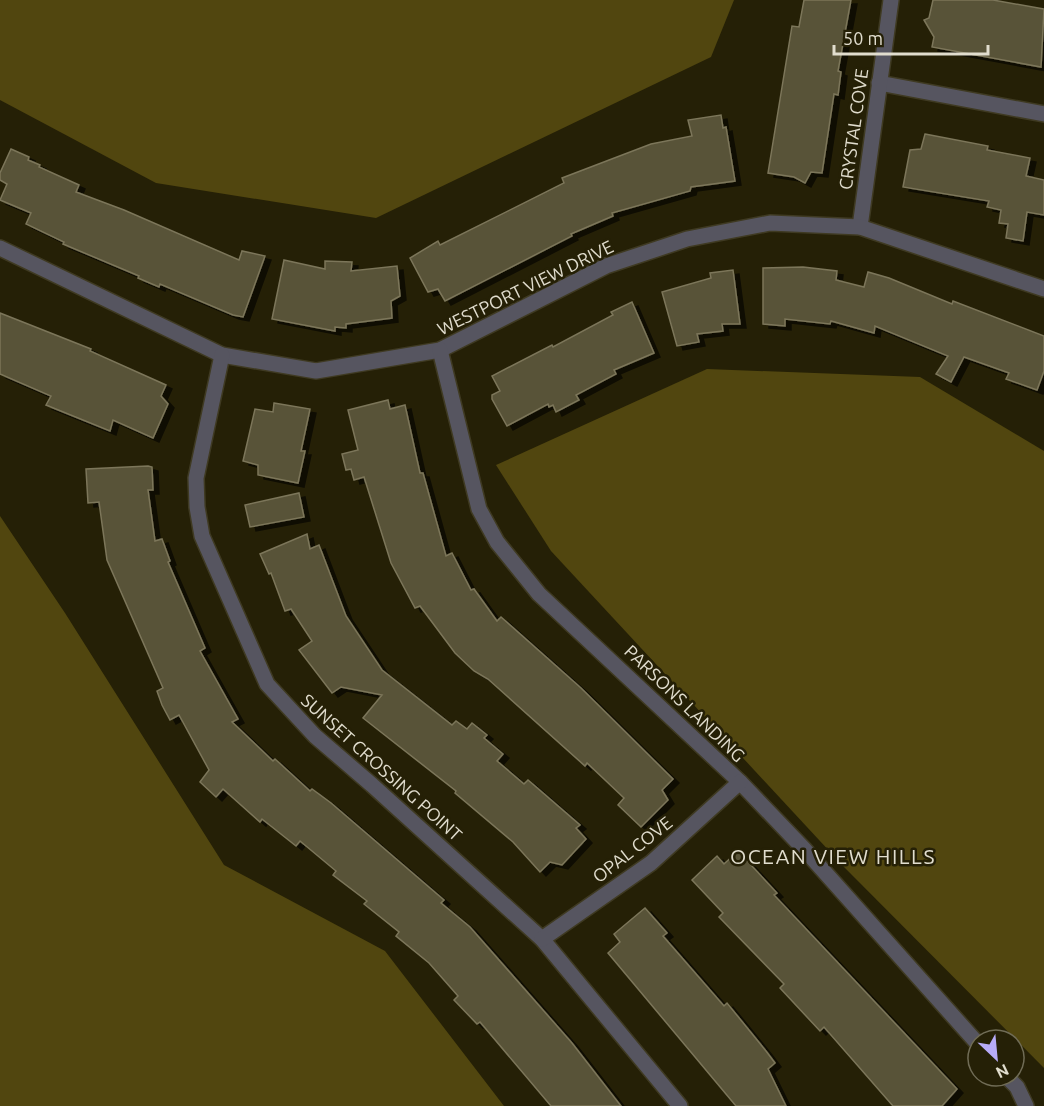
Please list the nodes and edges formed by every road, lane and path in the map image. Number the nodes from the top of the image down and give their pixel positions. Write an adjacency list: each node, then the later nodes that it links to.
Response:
1 (891, 0): 2 (street, CRYSTAL COVE)
2 (879, 83): 3 (street); 4 (street, CRYSTAL COVE)
3 (1044, 114)
4 (860, 227): 6 (street, WESTPORT VIEW DRIVE); 7 (street, WESTPORT VIEW DRIVE)
5 (0, 248): 8 (street, WESTPORT VIEW DRIVE)
6 (1044, 289)
7 (440, 350): 8 (street, WESTPORT VIEW DRIVE); 9 (street, PARSONS LANDING)
8 (222, 355): 10 (street, SUNSET CROSSING POINT)
9 (740, 782): 10 (street, OPAL COVE); 11 (street, PARSONS LANDING)
10 (542, 939): 13 (street, SUNSET CROSSING POINT)
11 (966, 1031)
12 (1017, 1088): 14 (street)
13 (680, 1106)
14 (1026, 1106)

